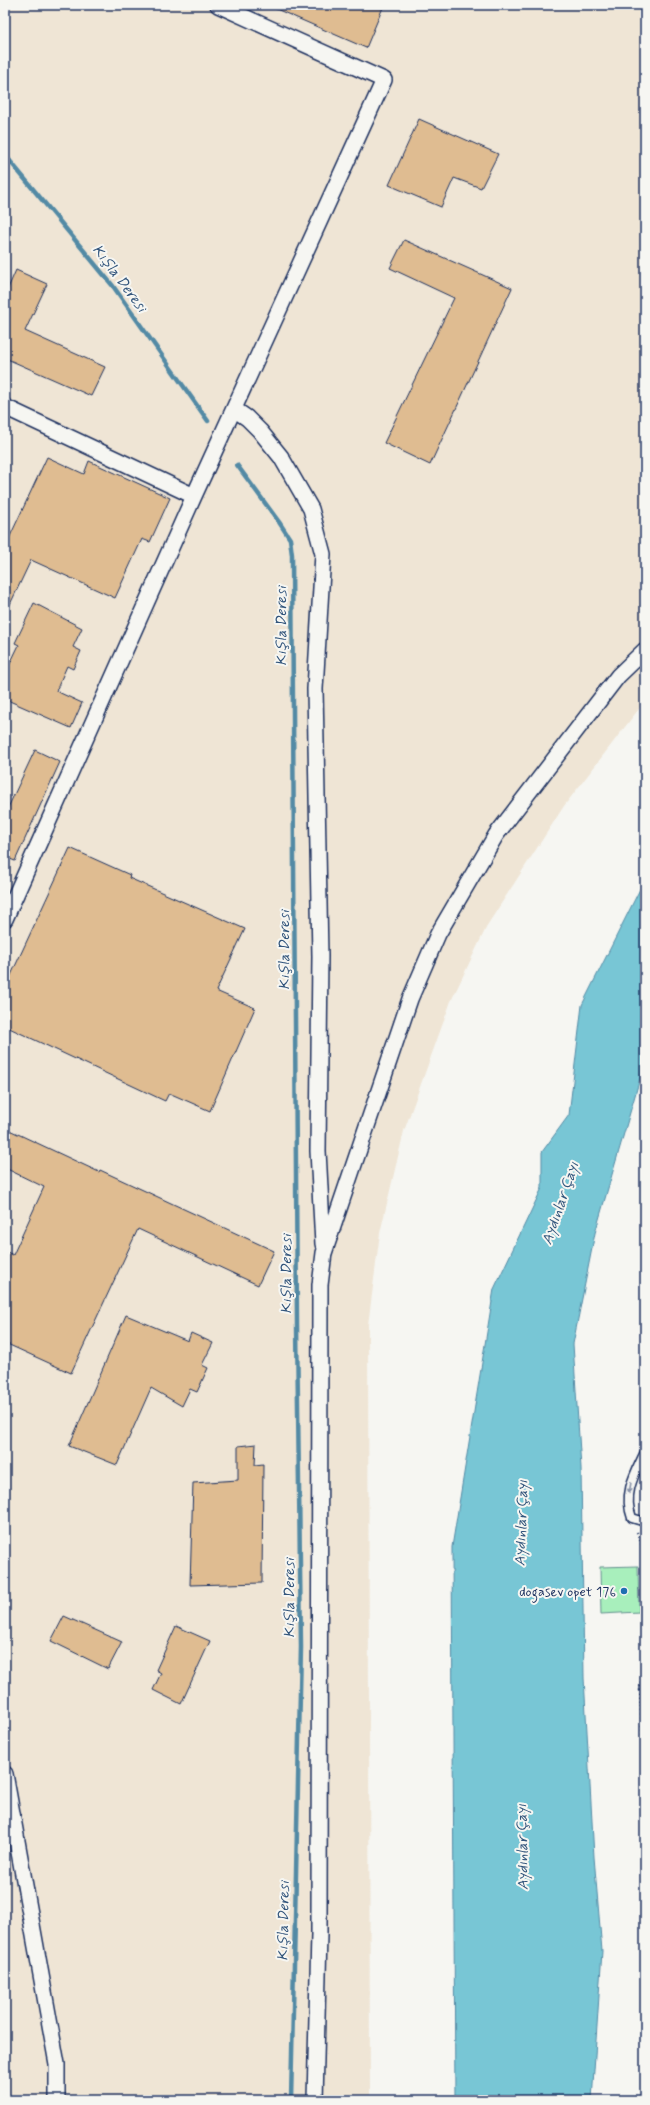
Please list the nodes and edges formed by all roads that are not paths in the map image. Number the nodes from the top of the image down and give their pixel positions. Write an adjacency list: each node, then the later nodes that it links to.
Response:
1 (218, 5): 3 (street)
2 (5, 407): 4 (street)
3 (234, 410): 4 (street); 7 (street)
4 (194, 496): 6 (street)
5 (645, 650): 7 (street)
6 (5, 919)
7 (324, 1253): 12 (street)
8 (645, 1452): 9 (lane, one-way to 9)
9 (645, 1522)
10 (5, 1774): 11 (street)
11 (57, 2100)
12 (315, 2100)

